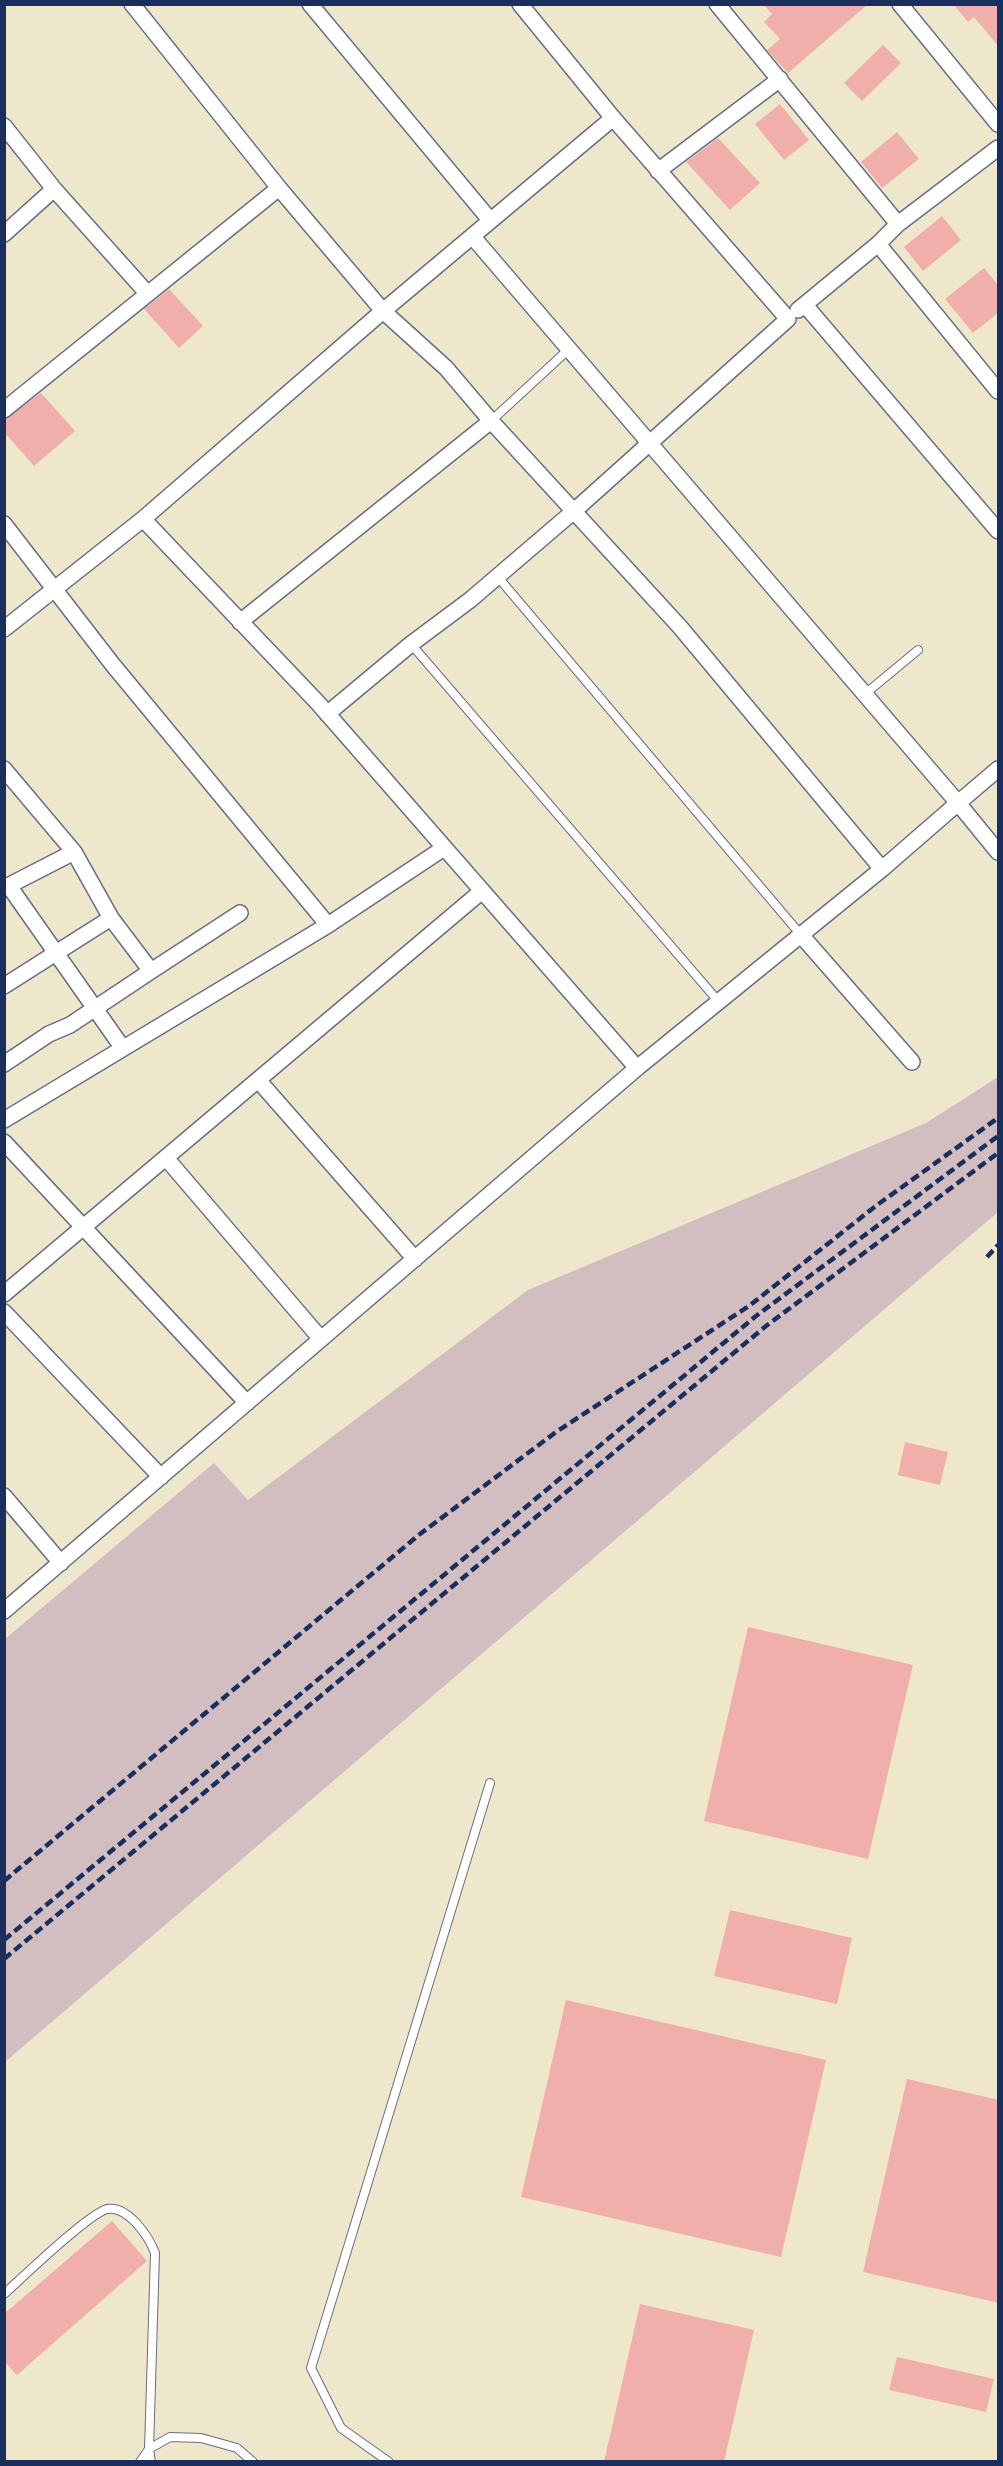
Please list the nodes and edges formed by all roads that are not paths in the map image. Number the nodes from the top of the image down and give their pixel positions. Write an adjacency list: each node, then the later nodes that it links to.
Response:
1 (132, 4): 12 (street)
2 (310, 4): 14 (street)
3 (520, 4): 7 (street)
4 (717, 4): 6 (street)
5 (900, 4): 8 (street)
6 (780, 79): 11 (street); 15 (street)
7 (613, 118): 11 (street); 14 (street)
8 (999, 123)
9 (4, 126): 13 (street)
10 (999, 148): 15 (street)
11 (658, 171): 22 (street)
12 (279, 188): 19 (street); 21 (street)
13 (54, 189): 16 (street); 19 (street)
14 (490, 220): 17 (street)
15 (898, 224): 18 (street)
16 (4, 234)
17 (472, 236): 21 (street); 23 (street)
18 (878, 244): 20 (street); 24 (street)
19 (147, 293): 25 (street)
20 (805, 305): 22 (street); 31 (street)
21 (383, 311): 26 (street); 29 (street)
22 (788, 319): 27 (street)
23 (569, 349): 26 (lane); 27 (street)
24 (999, 391)
25 (4, 410)
26 (491, 421): 28 (street); 34 (street)
27 (650, 443): 28 (street); 38 (street)
28 (574, 511): 32 (street); 46 (street)
29 (143, 519): 33 (street); 34 (street)
30 (4, 525): 33 (street)
31 (999, 531)
32 (497, 576): 36 (street); 52 (lane)
33 (55, 589): 35 (street); 51 (street)
34 (240, 622): 39 (street)
35 (4, 629)
36 (411, 644): 39 (street); 56 (lane)
37 (918, 650): 38 (lane)
38 (865, 694): 42 (street)
39 (327, 714): 44 (street)
40 (4, 769): 45 (street)
41 (999, 769): 42 (street)
42 (958, 803): 43 (street); 46 (street)
43 (997, 847)
44 (444, 848): 48 (street); 51 (street)
45 (74, 852): 47 (street); 50 (street)
46 (882, 869): 52 (street)
47 (7, 887): 53 (street)
48 (482, 891): 61 (street); 62 (street)
49 (240, 913): 54 (street)
50 (111, 918): 53 (street); 54 (street)
51 (328, 925): 58 (street)
52 (801, 935): 56 (street); 59 (street)
53 (57, 952): 55 (street); 57 (street)
54 (151, 971): 57 (street)
55 (4, 986)
56 (719, 1002): 61 (street)
57 (94, 1009): 58 (street); 60 (street)
58 (122, 1047): 63 (street)
59 (912, 1062)
60 (4, 1064)
61 (638, 1068): 67 (street)
62 (258, 1080): 65 (street); 67 (street)
63 (4, 1120)
64 (4, 1142): 66 (street)
65 (166, 1158): 66 (street); 70 (street)
66 (84, 1227): 68 (street); 71 (street)
67 (416, 1259): 70 (street)
68 (4, 1294)
69 (4, 1312): 72 (street)
70 (321, 1339): 71 (street)
71 (247, 1403): 72 (street)
72 (161, 1477): 74 (street)
73 (4, 1496): 74 (street)
74 (61, 1563): 75 (street)
75 (4, 1611)
76 (490, 1783): 82 (lane)
77 (4, 2294): 78 (lane)
78 (149, 2448): 79 (lane); 80 (lane); 81 (lane)
79 (140, 2462)
80 (150, 2462)
81 (254, 2462)
82 (389, 2462)

